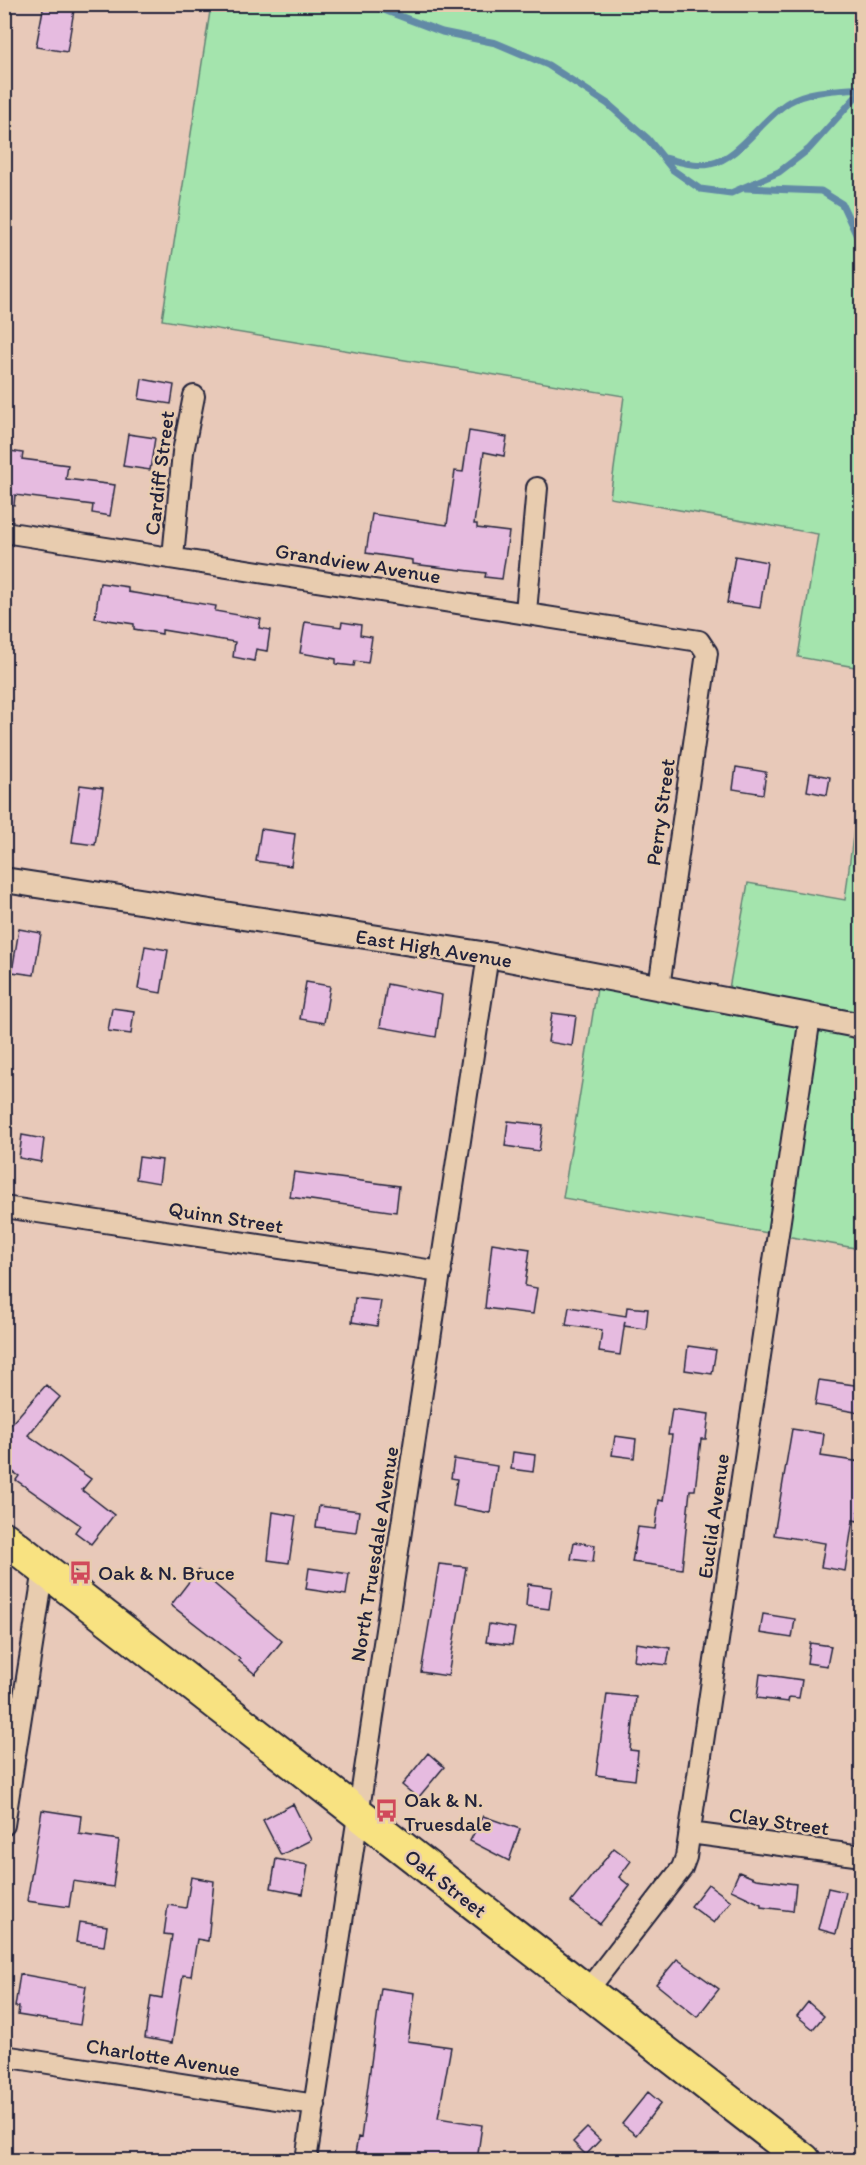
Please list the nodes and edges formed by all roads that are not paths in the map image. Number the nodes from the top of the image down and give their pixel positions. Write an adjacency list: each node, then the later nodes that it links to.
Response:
1 (194, 396): 4 (street, Cardiff Street)
2 (537, 488): 5 (street)
3 (4, 531): 4 (street, Grandview Avenue)
4 (173, 556): 5 (street, Grandview Avenue)
5 (526, 612): 6 (street, Grandview Avenue)
6 (703, 645): 9 (street, Perry Street)
7 (4, 880): 8 (street, East High Avenue)
8 (488, 956): 9 (street, East High Avenue); 13 (street, North Truesdale Avenue)
9 (659, 987): 10 (street, East High Avenue)
10 (810, 1017): 11 (street, East High Avenue); 18 (street, Euclid Avenue)
11 (861, 1026)
12 (4, 1207): 13 (street, Quinn Street)
13 (441, 1272): 16 (street, North Truesdale Avenue)
14 (4, 1538): 15 (highway, Oak Street)
15 (44, 1569): 16 (highway, Oak Street); 17 (street)
16 (358, 1816): 20 (highway, Oak Street); 22 (street, North Truesdale Avenue)
17 (4, 1825)
18 (690, 1833): 19 (street, Clay Street); 20 (street, Euclid Avenue)
19 (861, 1857)
20 (587, 1991): 24 (highway, Oak Street)
21 (4, 2056): 22 (street, Charlotte Avenue)
22 (315, 2105): 23 (street, North Truesdale Avenue)
23 (306, 2160)
24 (804, 2160)

